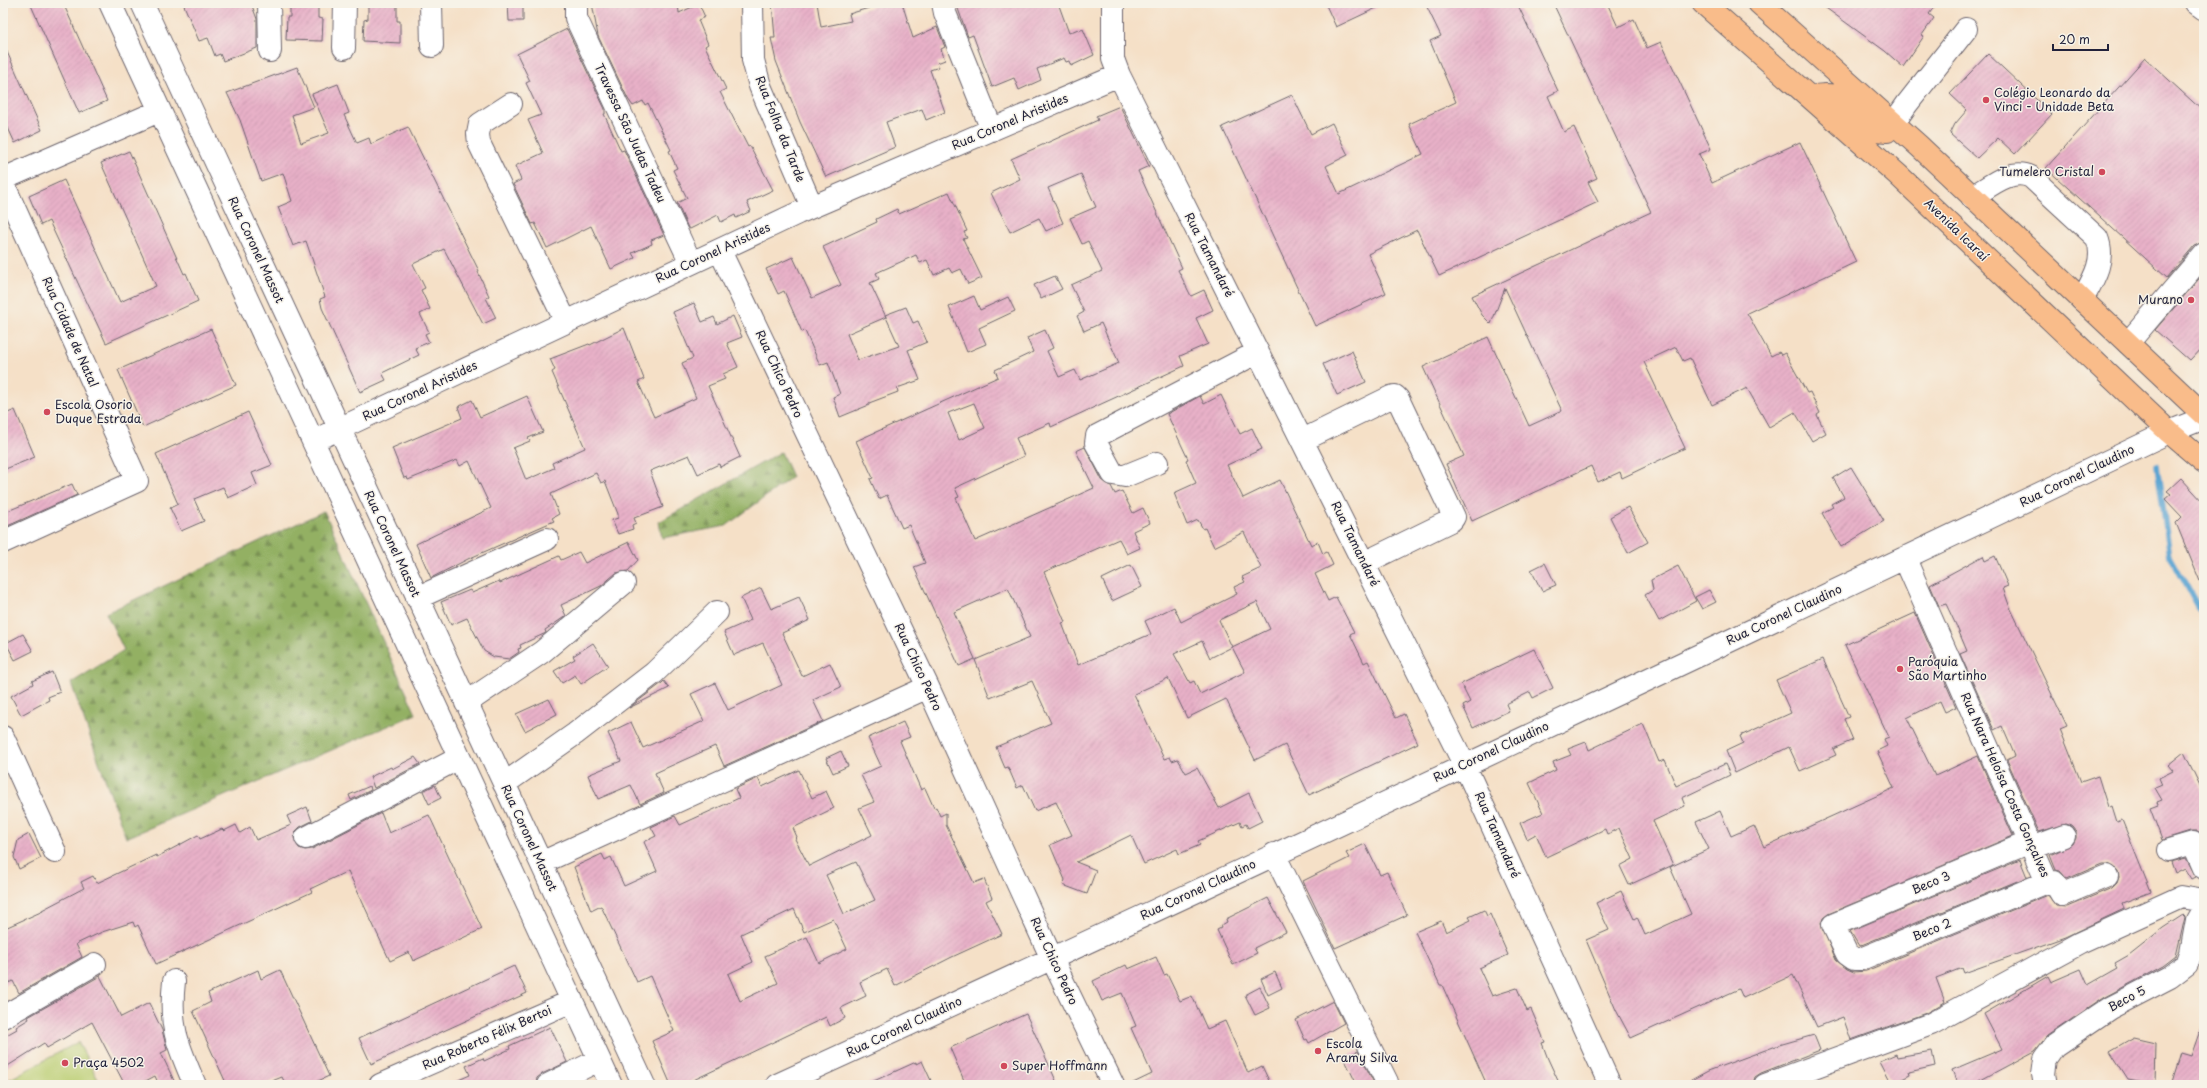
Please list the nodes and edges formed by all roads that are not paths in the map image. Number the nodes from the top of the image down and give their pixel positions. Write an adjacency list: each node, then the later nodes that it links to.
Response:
1 (110, 3): 21 (street)
2 (142, 3): 39 (street, Rua Coronel Massot)
3 (269, 3): 17 (street)
4 (345, 3): 16 (street)
5 (431, 3): 15 (street)
6 (576, 3): 32 (street, Travessa São Judas Tadeu)
7 (752, 3): 29 (street, Rua Folha da Tarde)
8 (943, 3): 23 (street)
9 (1113, 3): 18 (street, Rua Tamandaré)
10 (1703, 3): 19 (main road, Avenida Icaraí)
11 (1760, 3): 22 (main road)
12 (2196, 3): 13 (street)
13 (2204, 9)
14 (1966, 29): 22 (street)
15 (432, 46)
16 (344, 48)
17 (270, 51)
18 (1119, 75): 23 (street, Rua Coronel Aristides); 36 (street, Rua Tamandaré)
19 (1811, 97): 22 (main road); 25 (main road, Avenida Icaraí)
20 (511, 104): 34 (street)
21 (159, 111): 26 (street); 42 (street)
22 (1893, 124): 24 (main road)
23 (992, 130): 29 (street, Rua Coronel Aristides)
24 (1918, 146): 25 (main road); 28 (main road)
25 (1897, 174): 40 (main road, Avenida Icaraí)
26 (3, 179)
27 (3, 183): 46 (street, Rua Cidade de Natal)
28 (1972, 196): 33 (main road); 33 (street)
29 (812, 207): 30 (street, Rua Coronel Aristides)
30 (720, 251): 32 (street, Rua Coronel Aristides); 52 (street, Rua Chico Pedro)
31 (2204, 254): 35 (street)
32 (691, 262): 34 (street, Rua Coronel Aristides)
33 (2082, 300): 35 (main road)
34 (566, 322): 39 (street, Rua Coronel Aristides)
35 (2128, 343): 37 (main road)
36 (1258, 352): 41 (street, Rua Tamandaré); 44 (street)
37 (2204, 415)
38 (2204, 418): 40 (street, Rua Coronel Claudino)
39 (339, 429): 42 (street, Rua Coronel Aristides); 50 (street, Rua Coronel Massot)
40 (2169, 432): 43 (main road, Avenida Icaraí); 47 (street, Rua Coronel Claudino)
41 (1303, 440): 48 (street, Rua Tamandaré); 48 (street)
42 (313, 442): 55 (street)
43 (2204, 462)
44 (1157, 463)
45 (547, 539): 50 (street)
46 (3, 542)
47 (1904, 559): 56 (street, Rua Coronel Claudino); 60 (street, Rua Nara Heloísa Costa Gonçalves)
48 (1364, 563): 56 (street, Rua Tamandaré)
49 (624, 583): 53 (street)
50 (417, 598): 53 (street, Rua Coronel Massot)
51 (717, 612): 57 (street)
52 (928, 687): 64 (street); 71 (street, Rua Chico Pedro)
53 (466, 703): 57 (street, Rua Coronel Massot)
54 (3, 737): 62 (street)
55 (459, 758): 59 (street); 74 (street)
56 (1464, 764): 63 (street, Rua Coronel Claudino); 85 (street, Rua Tamandaré)
57 (504, 784): 64 (street, Rua Coronel Massot)
58 (2064, 836): 60 (street, Beco 3)
59 (306, 838)
60 (2031, 845): 67 (street, Rua Nara Heloísa Costa Gonçalves); 70 (street, Beco 3)
61 (2169, 850): 65 (street)
62 (55, 852)
63 (1274, 854): 71 (street, Rua Coronel Claudino); 77 (street)
64 (541, 863): 82 (street, Rua Coronel Massot)
65 (2204, 868)
66 (2107, 876): 67 (street, Beco 2)
67 (2055, 889): 70 (street, Beco 2)
68 (2204, 901): 86 (street)
69 (2204, 908): 87 (street, Beco 5)
70 (1833, 925)
71 (1052, 959): 83 (street, Rua Coronel Claudino); 84 (street, Rua Chico Pedro)
72 (95, 964): 75 (street)
73 (174, 981): 78 (street)
74 (572, 1001): 76 (street); 79 (street, Rua Roberto Félix Bertoi)
75 (3, 1017)
76 (599, 1060): 80 (street); 81 (street)
77 (1387, 1082)
78 (195, 1085)
79 (380, 1085)
80 (548, 1085)
81 (611, 1085)
82 (644, 1085)
83 (777, 1085)
84 (1113, 1085)
85 (1610, 1085)
86 (1765, 1085)
87 (2045, 1085)

